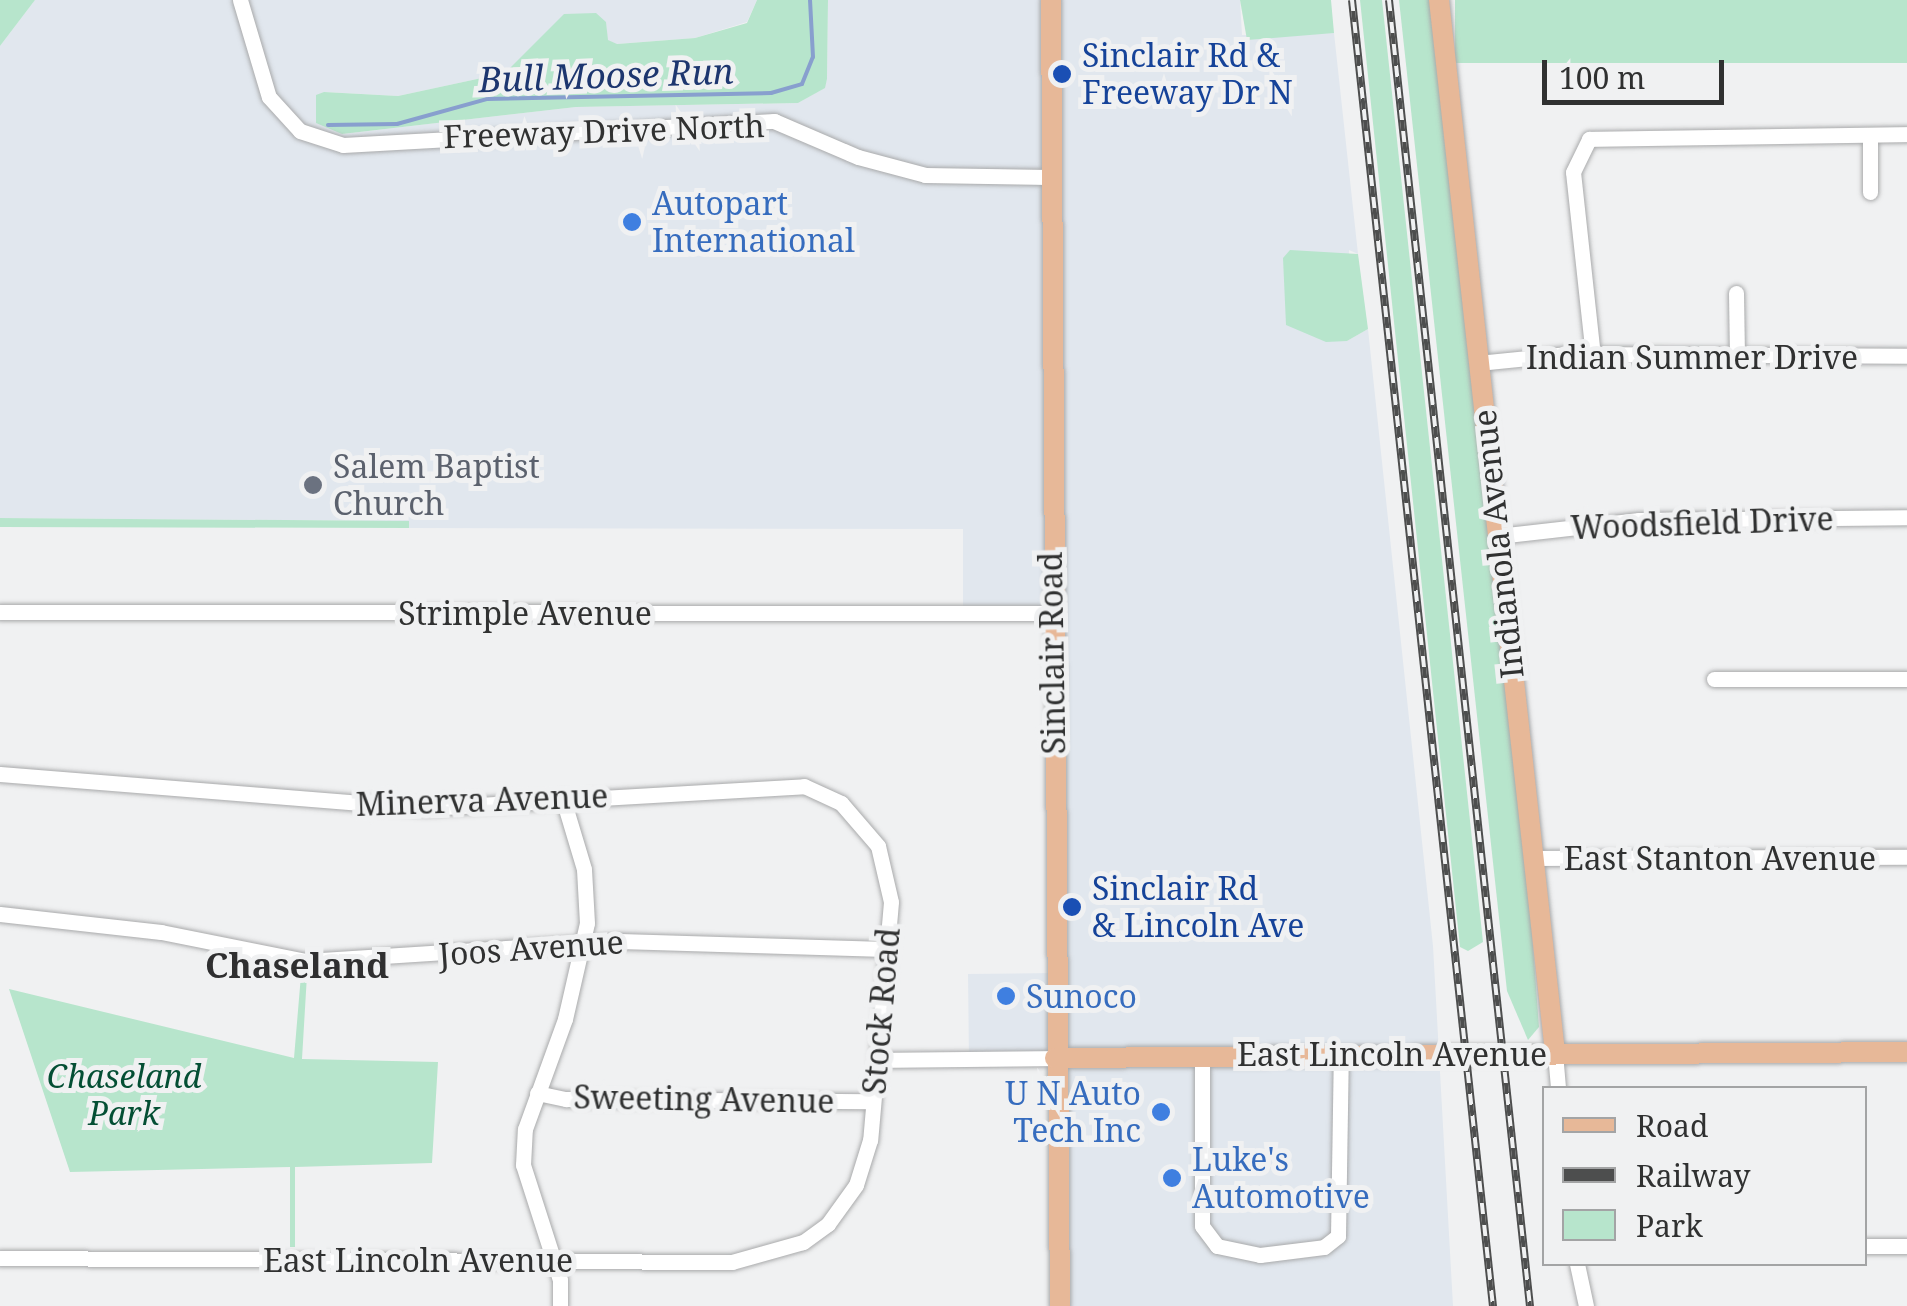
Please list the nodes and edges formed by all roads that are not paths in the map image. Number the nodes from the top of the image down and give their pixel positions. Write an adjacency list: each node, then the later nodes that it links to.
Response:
1 (240, 0): 6 (street, Freeway Drive North)
2 (1051, 0): 6 (main road, Sinclair Road)
3 (1439, 0): 12 (main road, Indianola Avenue)
4 (1907, 134): 5 (street)
5 (1870, 135): 7 (street); 9 (street)
6 (1049, 176): 16 (main road, Sinclair Road)
7 (1870, 192)
8 (1736, 293): 11 (street)
9 (1593, 356): 11 (street, Indian Summer Drive); 12 (street, Indian Summer Drive)
10 (1907, 356): 11 (street, Indian Summer Drive)
11 (1737, 357)
12 (1478, 363): 14 (main road, Indianola Avenue)
13 (1907, 517): 14 (street, Woodsfield Drive)
14 (1498, 536): 22 (main road, Indianola Avenue)
15 (0, 612): 16 (street, Strimple Avenue)
16 (1050, 613): 31 (main road, Sinclair Road)
17 (1907, 678): 18 (street)
18 (1714, 679)
19 (0, 774): 20 (street, Minerva Avenue)
20 (563, 799): 21 (street, Minerva Avenue); 25 (street)
21 (841, 802): 26 (street, Stock Road)
22 (1534, 858): 23 (street, East Stanton Avenue); 28 (main road, Indianola Avenue)
23 (1907, 858)
24 (0, 914): 25 (street, Joos Avenue)
25 (584, 942): 26 (street, Joos Avenue); 34 (street)
26 (886, 949): 32 (street, Stock Road)
27 (1907, 1052): 28 (main road, East Lincoln Avenue)
28 (1555, 1053): 30 (main road, East Lincoln Avenue); 33 (street, Indianola Avenue)
29 (1202, 1054): 30 (main road, East Lincoln Avenue); 30 (street); 31 (main road, East Lincoln Avenue)
30 (1340, 1054)
31 (1055, 1058): 32 (street, East Lincoln Avenue); 43 (main road, Sinclair Road)
32 (878, 1060): 35 (street, Stock Road)
33 (1558, 1086)
34 (537, 1093): 35 (street, Sweeting Avenue); 40 (street)
35 (872, 1100): 36 (street, Stock Road)
36 (828, 1224): 40 (street, East Lincoln Avenue)
37 (1867, 1246): 38 (street)
38 (1907, 1246)
39 (0, 1258): 40 (street, East Lincoln Avenue)
40 (554, 1261): 42 (street)
41 (1576, 1266): 44 (street)
42 (560, 1306)
43 (1060, 1306)
44 (1586, 1306)

